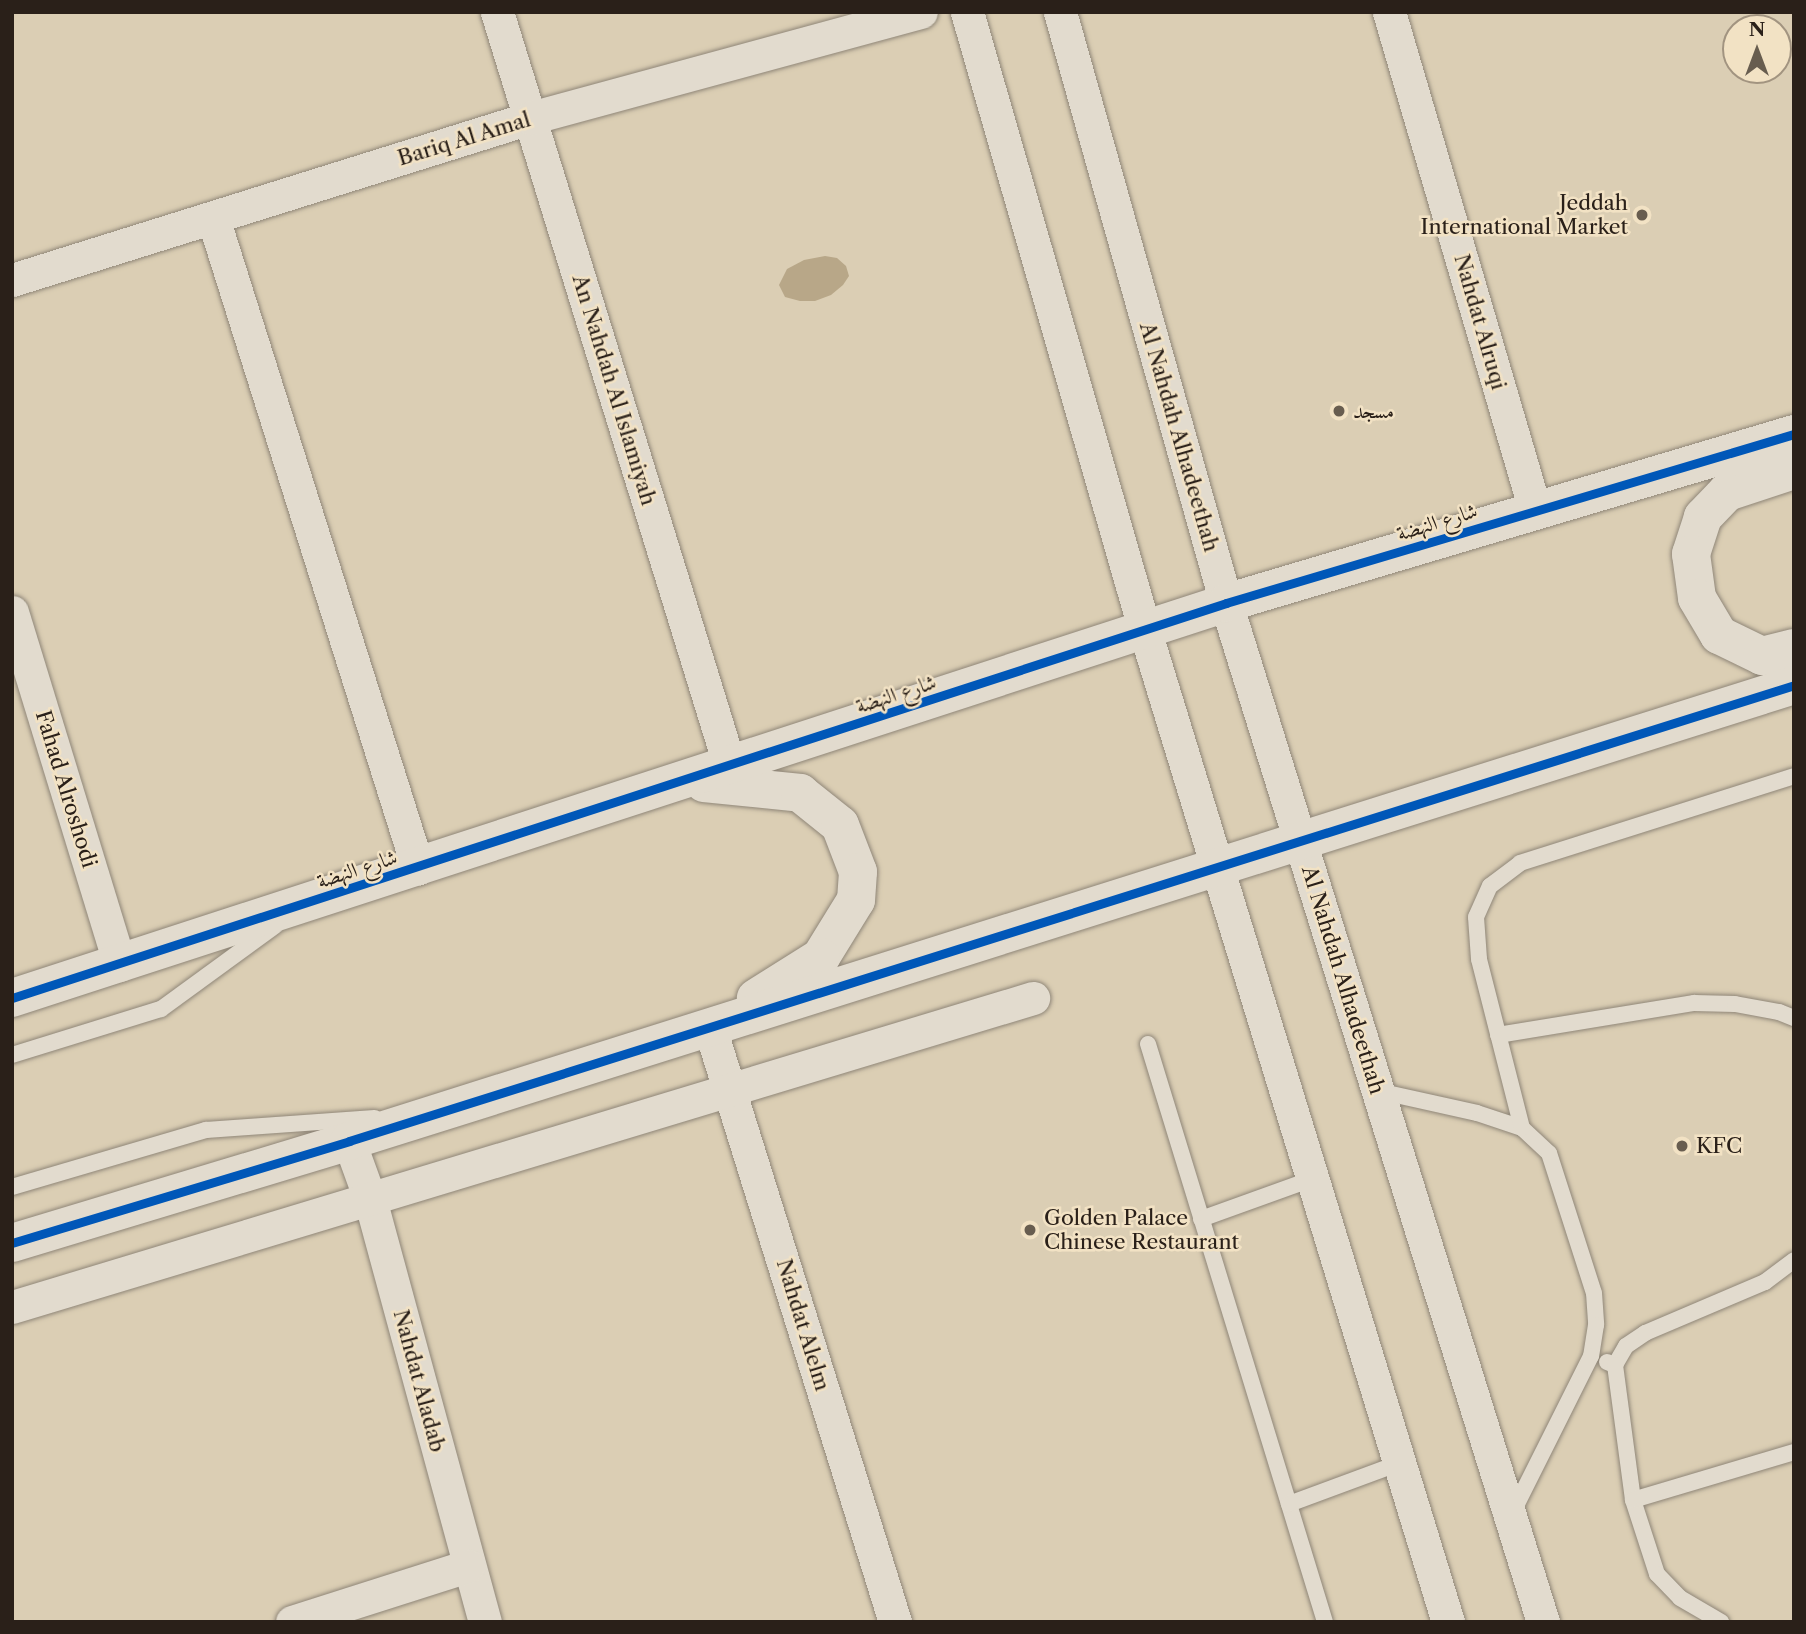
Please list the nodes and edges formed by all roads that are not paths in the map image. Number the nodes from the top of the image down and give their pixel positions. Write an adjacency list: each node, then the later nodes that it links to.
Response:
1 (497, 12): 6 (street, An Nahdah Al Islamiyah)
2 (921, 12): 6 (street, Bariq Al Amal)
3 (967, 12): 14 (street)
4 (1060, 12): 12 (street, Al Nahdah Alhadeethah)
5 (1389, 12): 11 (street, Nahdat Alruqi)
6 (530, 118): 7 (street, Bariq Al Amal); 17 (street, An Nahdah Al Islamiyah)
7 (213, 218): 8 (street, Bariq Al Amal); 22 (street)
8 (12, 280)
9 (1794, 434): 11 (street, شارع النهضة)
10 (1794, 470): 15 (street)
11 (1535, 510): 12 (street, شارع النهضة)
12 (1226, 604): 14 (street, شارع النهضة); 20 (street, Al Nahdah Alhadeethah)
13 (12, 612): 24 (street, Fahad Alroshodi)
14 (1150, 646): 17 (street, شارع النهضة); 21 (street)
15 (1794, 648)
16 (1794, 685): 20 (street)
17 (730, 767): 19 (street, شارع النهضة)
18 (1794, 776): 29 (lane)
19 (685, 782): 22 (street, شارع النهضة); 28 (street)
20 (1300, 841): 21 (street); 33 (street, Al Nahdah Alhadeethah)
21 (1217, 867): 28 (street); 37 (street)
22 (418, 868): 23 (street, شارع النهضة)
23 (302, 906): 24 (street, شارع النهضة); 31 (lane)
24 (120, 965): 25 (street, شارع النهضة)
25 (12, 998)
26 (1033, 998): 32 (street)
27 (1794, 1018): 29 (lane)
28 (710, 1028): 32 (street, Nahdat Alelm); 34 (street)
29 (1498, 1035): 35 (lane)
30 (1147, 1044): 40 (lane)
31 (12, 1055)
32 (729, 1090): 39 (street); 55 (street, Nahdat Alelm)
33 (1378, 1091): 35 (lane); 50 (street, Al Nahdah Alhadeethah)
34 (438, 1113): 36 (street); 38 (lane)
35 (1522, 1128): 44 (lane)
36 (349, 1141): 39 (street, Nahdat Aladab); 41 (street)
37 (1312, 1179): 40 (lane); 47 (street)
38 (12, 1188)
39 (370, 1199): 43 (street); 51 (street, Nahdat Aladab)
40 (1201, 1219): 49 (lane)
41 (12, 1243)
42 (1794, 1260): 45 (lane)
43 (12, 1307)
44 (1591, 1356): 45 (lane); 50 (lane)
45 (1615, 1365): 48 (lane)
46 (1794, 1452): 48 (lane)
47 (1400, 1463): 49 (lane); 57 (street)
48 (1633, 1500): 59 (lane)
49 (1289, 1504): 56 (lane)
50 (1511, 1517): 52 (street, Al Nahdah Alhadeethah)
51 (468, 1566): 53 (street); 54 (street, Nahdat Aladab)
52 (1539, 1608): 58 (lane)
53 (292, 1622)
54 (485, 1622)
55 (895, 1622)
56 (1325, 1622)
57 (1448, 1622)
58 (1554, 1622)
59 (1721, 1622)

